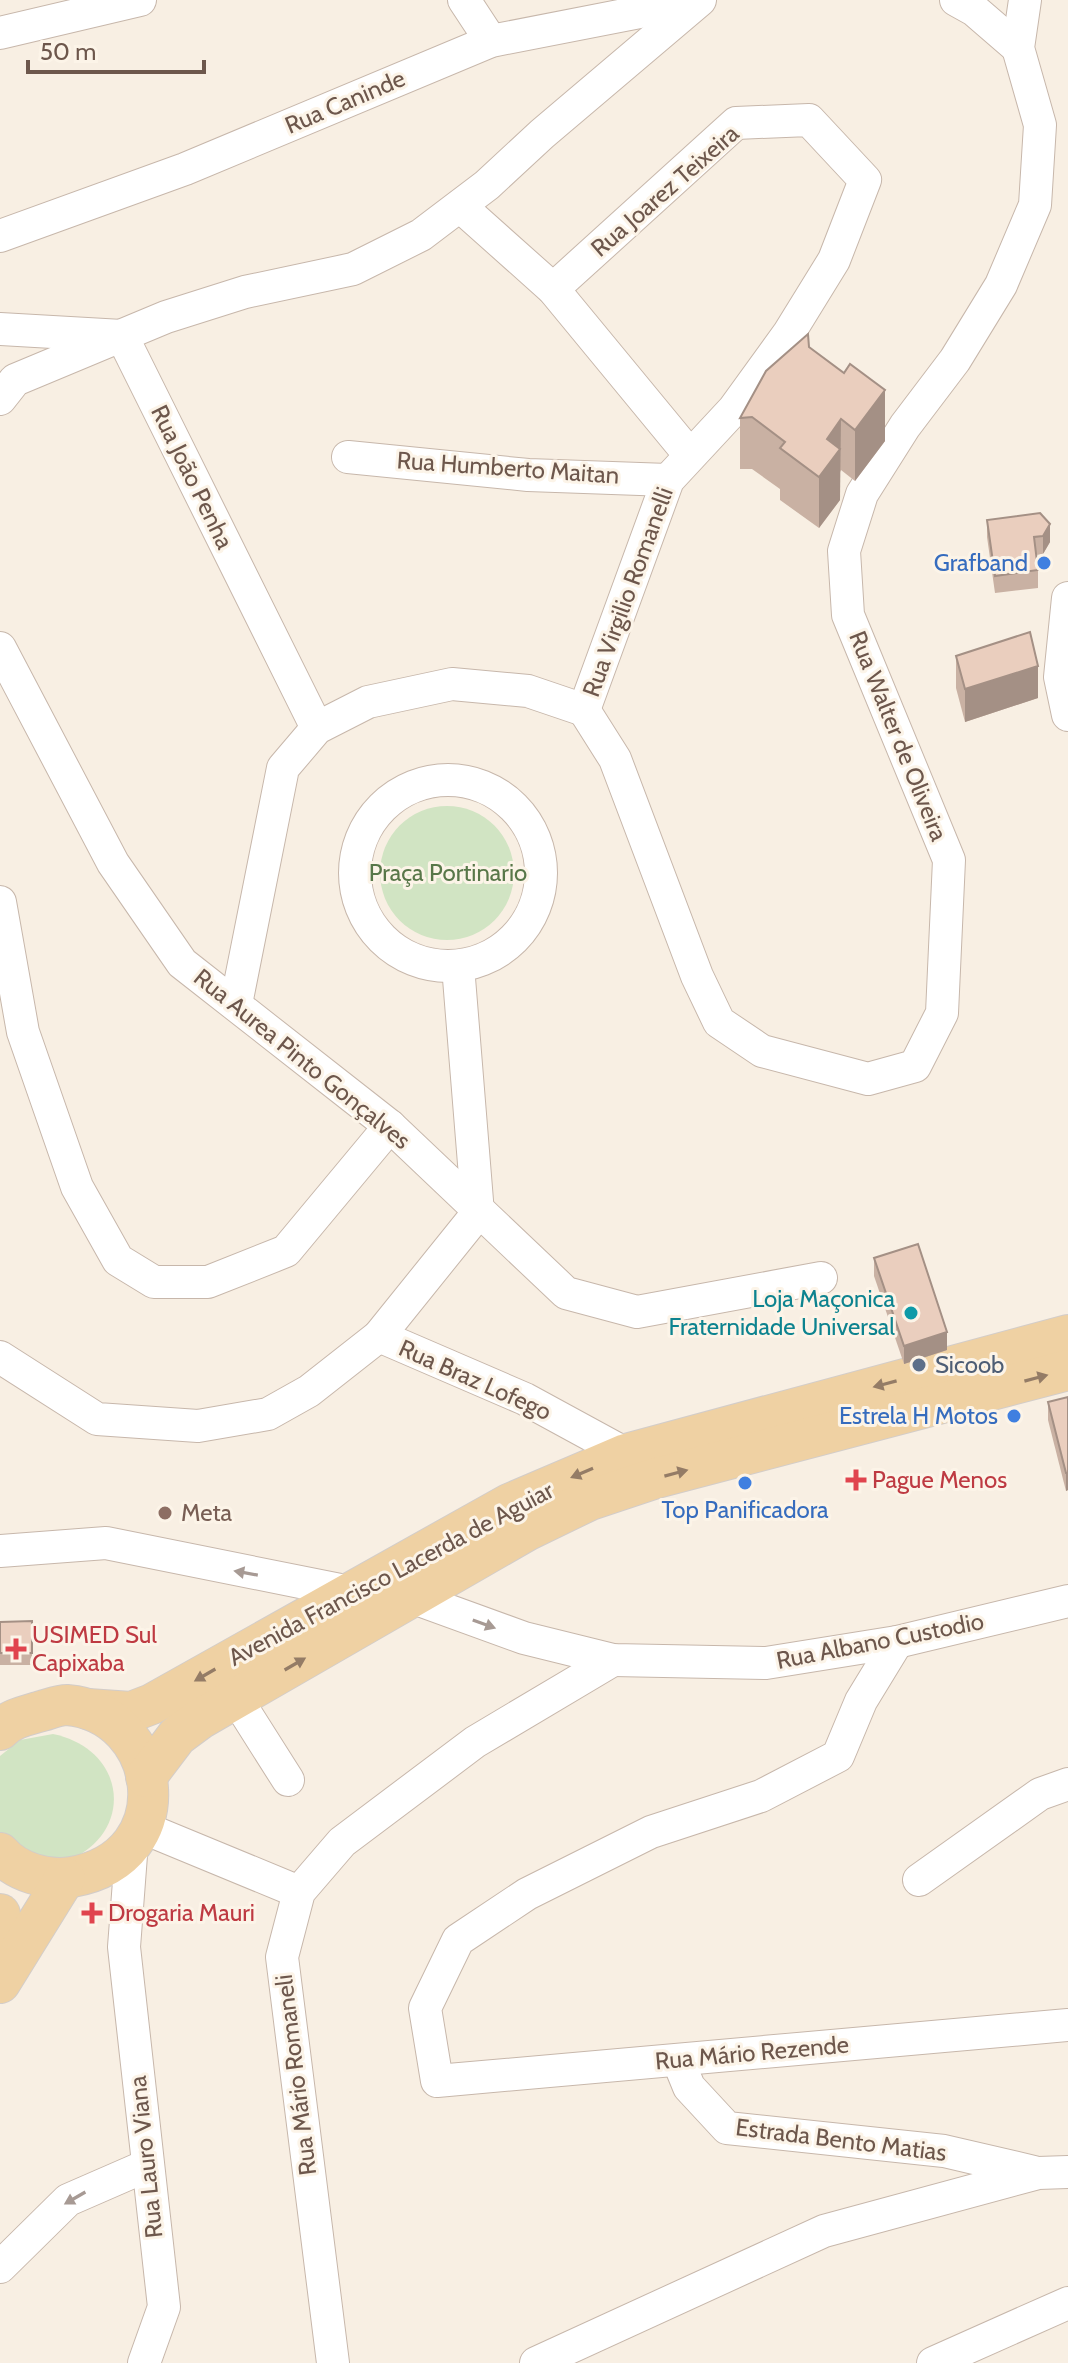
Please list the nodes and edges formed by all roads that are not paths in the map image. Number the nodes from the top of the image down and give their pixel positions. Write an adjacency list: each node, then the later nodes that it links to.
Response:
1 (140, 0): 6 (street)
2 (464, 0): 7 (street)
3 (700, 0): 7 (street, Rua Caninde); 9 (street)
4 (956, 0): 8 (street)
5 (1025, 0): 8 (street, Rua Walter de Oliveira)
6 (0, 33)
7 (491, 41): 10 (street, Rua Caninde)
8 (1018, 48): 20 (street, Rua Walter de Oliveira)
9 (460, 206): 11 (street); 13 (street)
10 (0, 236)
11 (553, 289): 15 (street); 15 (street, Rua Joarez Teixeira)
12 (0, 329): 13 (street)
13 (122, 336): 14 (street); 22 (street, Rua João Penha)
14 (0, 399)
15 (689, 454): 17 (street, Rua Virgilio Romanelli)
16 (348, 457): 17 (street, Rua Humberto Maitan)
17 (668, 480): 20 (street, Rua Virgilio Romanelli)
18 (1068, 598): 21 (street)
19 (0, 648): 25 (street, Rua Aurea Pinto Gonçalves)
20 (584, 710): 22 (street)
21 (1068, 715)
22 (317, 728): 25 (street)
23 (0, 902): 26 (street)
24 (458, 966): 24 (street); 27 (street)
25 (236, 1004): 26 (street, Rua Aurea Pinto Gonçalves)
26 (390, 1126): 27 (street, Rua Aurea Pinto Gonçalves)
27 (478, 1213): 28 (street, Rua Aurea Pinto Gonçalves); 30 (street, Rua Braz Lofego)
28 (821, 1278)
29 (1068, 1335): 33 (main road, Avenida Francisco Lacerda de Aguiar, one-way to 33)
30 (379, 1336): 31 (street); 33 (street, Rua Braz Lofego)
31 (0, 1357)
32 (1068, 1370): 36 (main road, Avenida Francisco Lacerda de Aguiar, one-way to 32)
33 (626, 1454): 35 (main road, Avenida Francisco Lacerda de Aguiar, one-way to 35)
34 (0, 1551): 35 (street, one-way to 34)
35 (350, 1592): 41 (main road, Avenida Francisco Lacerda de Aguiar, one-way to 41)
36 (411, 1597): 39 (street, Rua Albano Custodio, one-way to 39); 40 (main road, Avenida Francisco Lacerda de Aguiar, one-way to 36)
37 (1068, 1601): 38 (street, Rua Albano Custodio)
38 (897, 1642): 39 (street, Rua Albano Custodio); 56 (street, Rua Mário Rezende)
39 (613, 1660): 50 (street, Rua Mário Romaneli)
40 (236, 1698): 43 (main road, Avenida Francisco Lacerda de Aguiar); 44 (street)
41 (88, 1709): 42 (main road, Avenida Francisco Lacerda de Aguiar); 43 (main road)
42 (5, 1720)
43 (146, 1777): 46 (main road)
44 (288, 1780)
45 (1068, 1784): 49 (street)
46 (138, 1835): 48 (main road); 50 (street); 52 (street, Rua Lauro Viana)
47 (0, 1853): 48 (main road)
48 (77, 1876): 52 (street, Rua Lauro Viana); 54 (main road)
49 (919, 1880)
50 (299, 1892): 62 (street, Rua Mário Romaneli)
51 (0, 1914): 53 (main road)
52 (124, 1947): 57 (street, Rua Lauro Viana)
53 (0, 1956)
54 (0, 1983)
55 (1068, 2025): 56 (street, Rua Mário Rezende)
56 (678, 2060): 58 (street, Estrada Bento Matias)
57 (146, 2166): 59 (street, one-way to 59); 61 (street, Rua Lauro Viana)
58 (1053, 2173): 63 (street)
59 (0, 2267)
60 (1068, 2303): 64 (street)
61 (144, 2363)
62 (333, 2363)
63 (536, 2363)
64 (933, 2363)

